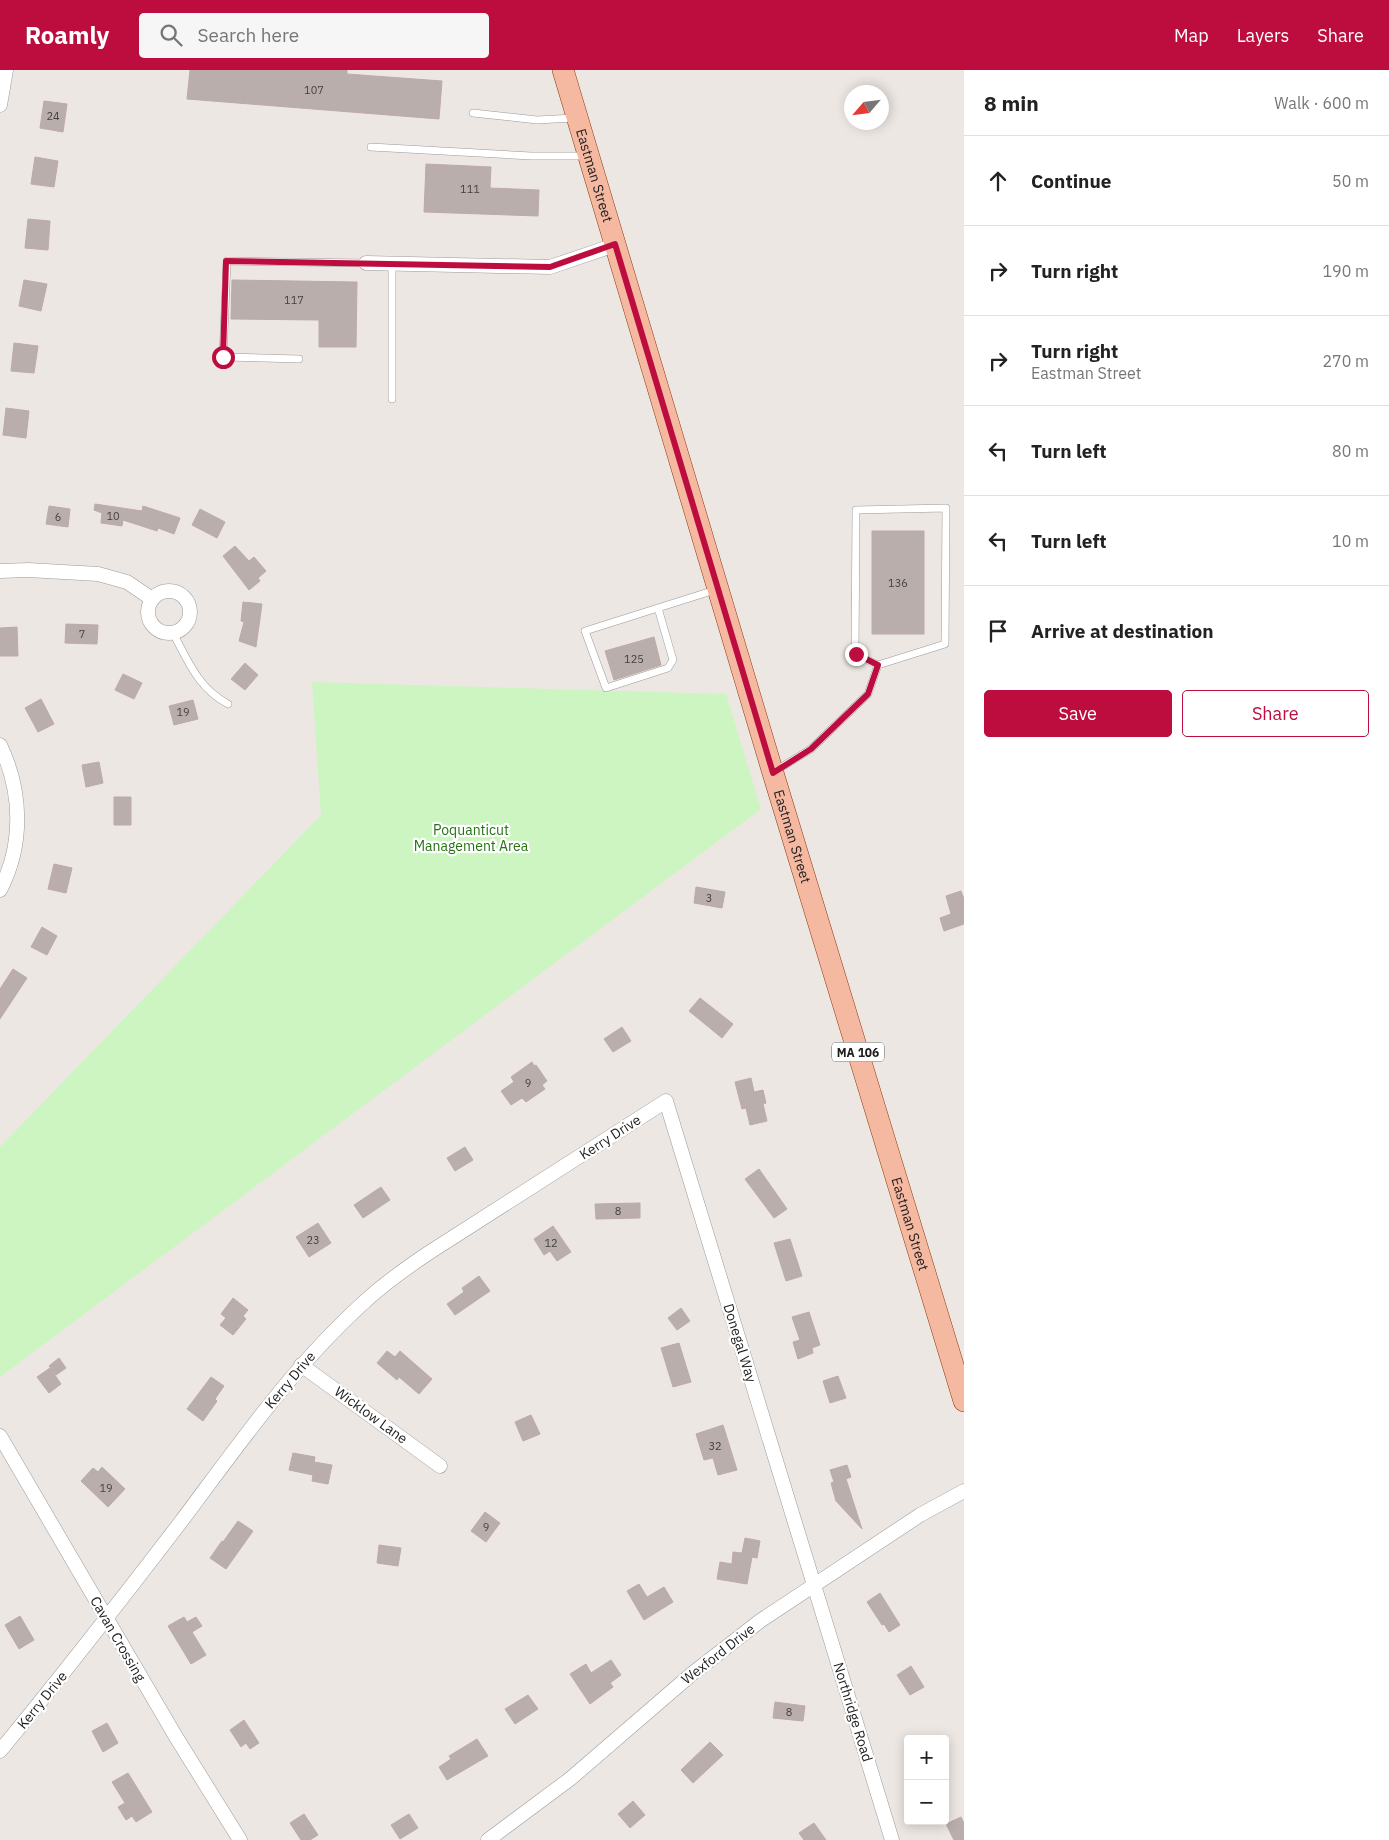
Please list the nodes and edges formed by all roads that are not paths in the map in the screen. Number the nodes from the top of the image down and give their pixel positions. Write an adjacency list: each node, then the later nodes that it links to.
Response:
1 (6, 70): 3 (street)
2 (563, 70): 5 (main road, Eastman Street / MA 106)
3 (0, 105)
4 (473, 113): 5 (lane)
5 (577, 118): 7 (main road, Eastman Street / MA 106)
6 (371, 146): 7 (lane)
7 (589, 156): 8 (main road, Eastman Street / MA 106)
8 (615, 244): 10 (street); 14 (main road, Eastman Street / MA 106)
9 (366, 263): 10 (street); 11 (lane)
10 (392, 264): 12 (lane)
11 (300, 359)
12 (392, 399)
13 (0, 571): 15 (street)
14 (718, 589): 16 (lane); 21 (main road, Eastman Street / MA 106)
15 (152, 599): 17 (street); 17 (street)
16 (658, 608): 16 (lane)
17 (173, 633): 19 (lane)
18 (878, 665): 18 (lane); 21 (lane)
19 (228, 704)
20 (0, 745): 22 (street)
21 (773, 773): 25 (main road, Eastman Street / MA 106)
22 (0, 890)
23 (666, 1101): 24 (street, Kerry Drive); 29 (street, Donegal Way)
24 (302, 1365): 27 (street, Wicklow Lane); 30 (street, Kerry Drive)
25 (964, 1401)
26 (0, 1436): 30 (street, Cavan Crossing)
27 (440, 1466)
28 (964, 1491): 29 (street, Wexford Drive)
29 (815, 1585): 33 (street, Wexford Drive); 34 (street, Northridge Road)
30 (107, 1619): 31 (street, Kerry Drive); 32 (street, Cavan Crossing)
31 (0, 1751)
32 (240, 1840)
33 (488, 1840)
34 (892, 1840)

